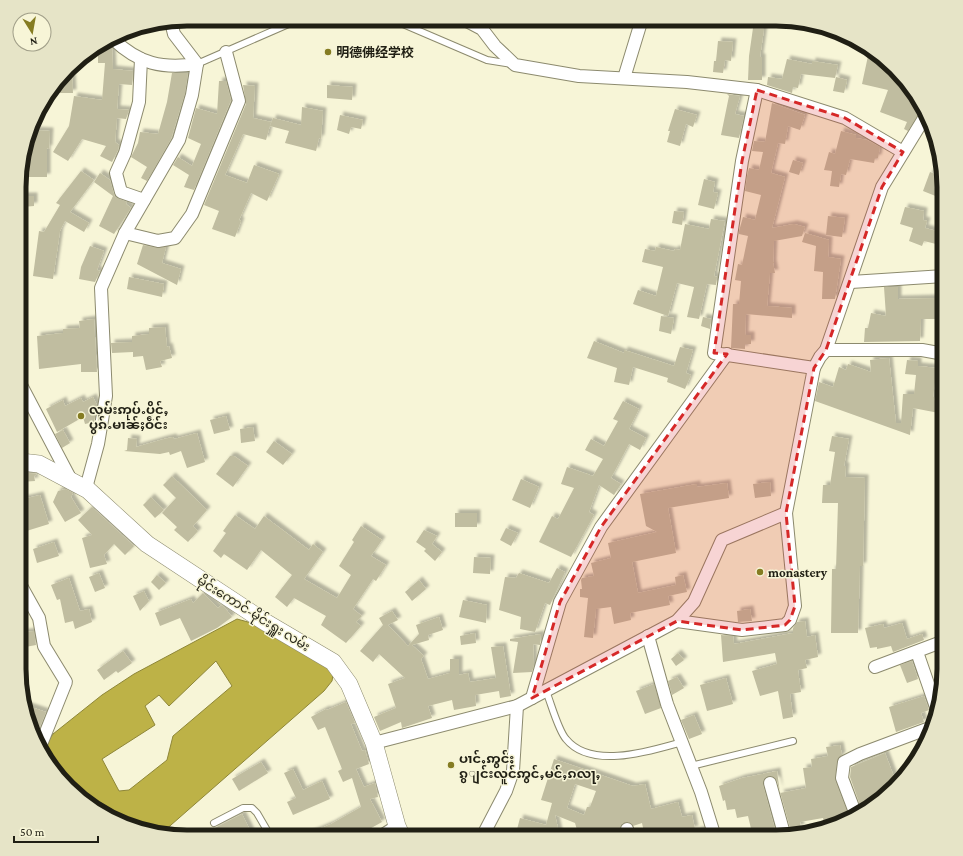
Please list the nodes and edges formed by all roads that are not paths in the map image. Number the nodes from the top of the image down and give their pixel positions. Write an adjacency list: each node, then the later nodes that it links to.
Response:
1 (172, 26): 9 (street)
2 (284, 26): 7 (lane)
3 (408, 26): 10 (lane)
4 (476, 26): 10 (street)
5 (640, 26): 11 (street)
6 (117, 43): 8 (street)
7 (226, 52): 9 (lane); 16 (street)
8 (141, 59): 9 (street); 15 (street)
9 (197, 64): 15 (street)
10 (516, 64): 11 (street)
11 (624, 78): 12 (street)
12 (757, 90): 14 (street); 21 (street)
13 (923, 121): 14 (street)
14 (903, 152): 18 (street)
15 (144, 200): 16 (street)
16 (125, 233): 25 (street)
17 (937, 276): 18 (street)
18 (851, 282): 19 (street)
19 (826, 350): 20 (street); 22 (street)
20 (937, 353)
21 (726, 354): 22 (street); 34 (street)
22 (814, 368): 26 (street)
23 (26, 394): 25 (street)
24 (26, 463): 25 (main road, မိုင်းကောင်-မိုင်းရှူး လမ်း)
25 (78, 484): 41 (main road, မိုင်းကောင်-မိုင်းရှူး လမ်း)
26 (786, 513): 28 (street); 28 (street)
27 (26, 595): 38 (street)
28 (677, 621): 29 (street)
29 (648, 636): 33 (street); 40 (street)
30 (937, 644): 31 (street)
31 (917, 652): 32 (street); 35 (street)
32 (875, 668)
33 (546, 691): 34 (street); 40 (lane)
34 (532, 698): 36 (street)
35 (934, 702)
36 (517, 706): 41 (street); 48 (street)
37 (925, 729): 44 (street)
38 (43, 740)
39 (793, 741): 42 (lane)
40 (682, 742): 42 (street)
41 (374, 743): 47 (main road, မိုင်းကောင်-မိုင်းရှူး လမ်း)
42 (691, 766): 49 (street)
43 (770, 783): 50 (street)
44 (854, 810)
45 (214, 823): 46 (lane)
46 (267, 830)
47 (400, 830)
48 (486, 830)
49 (713, 830)
50 (782, 830)

